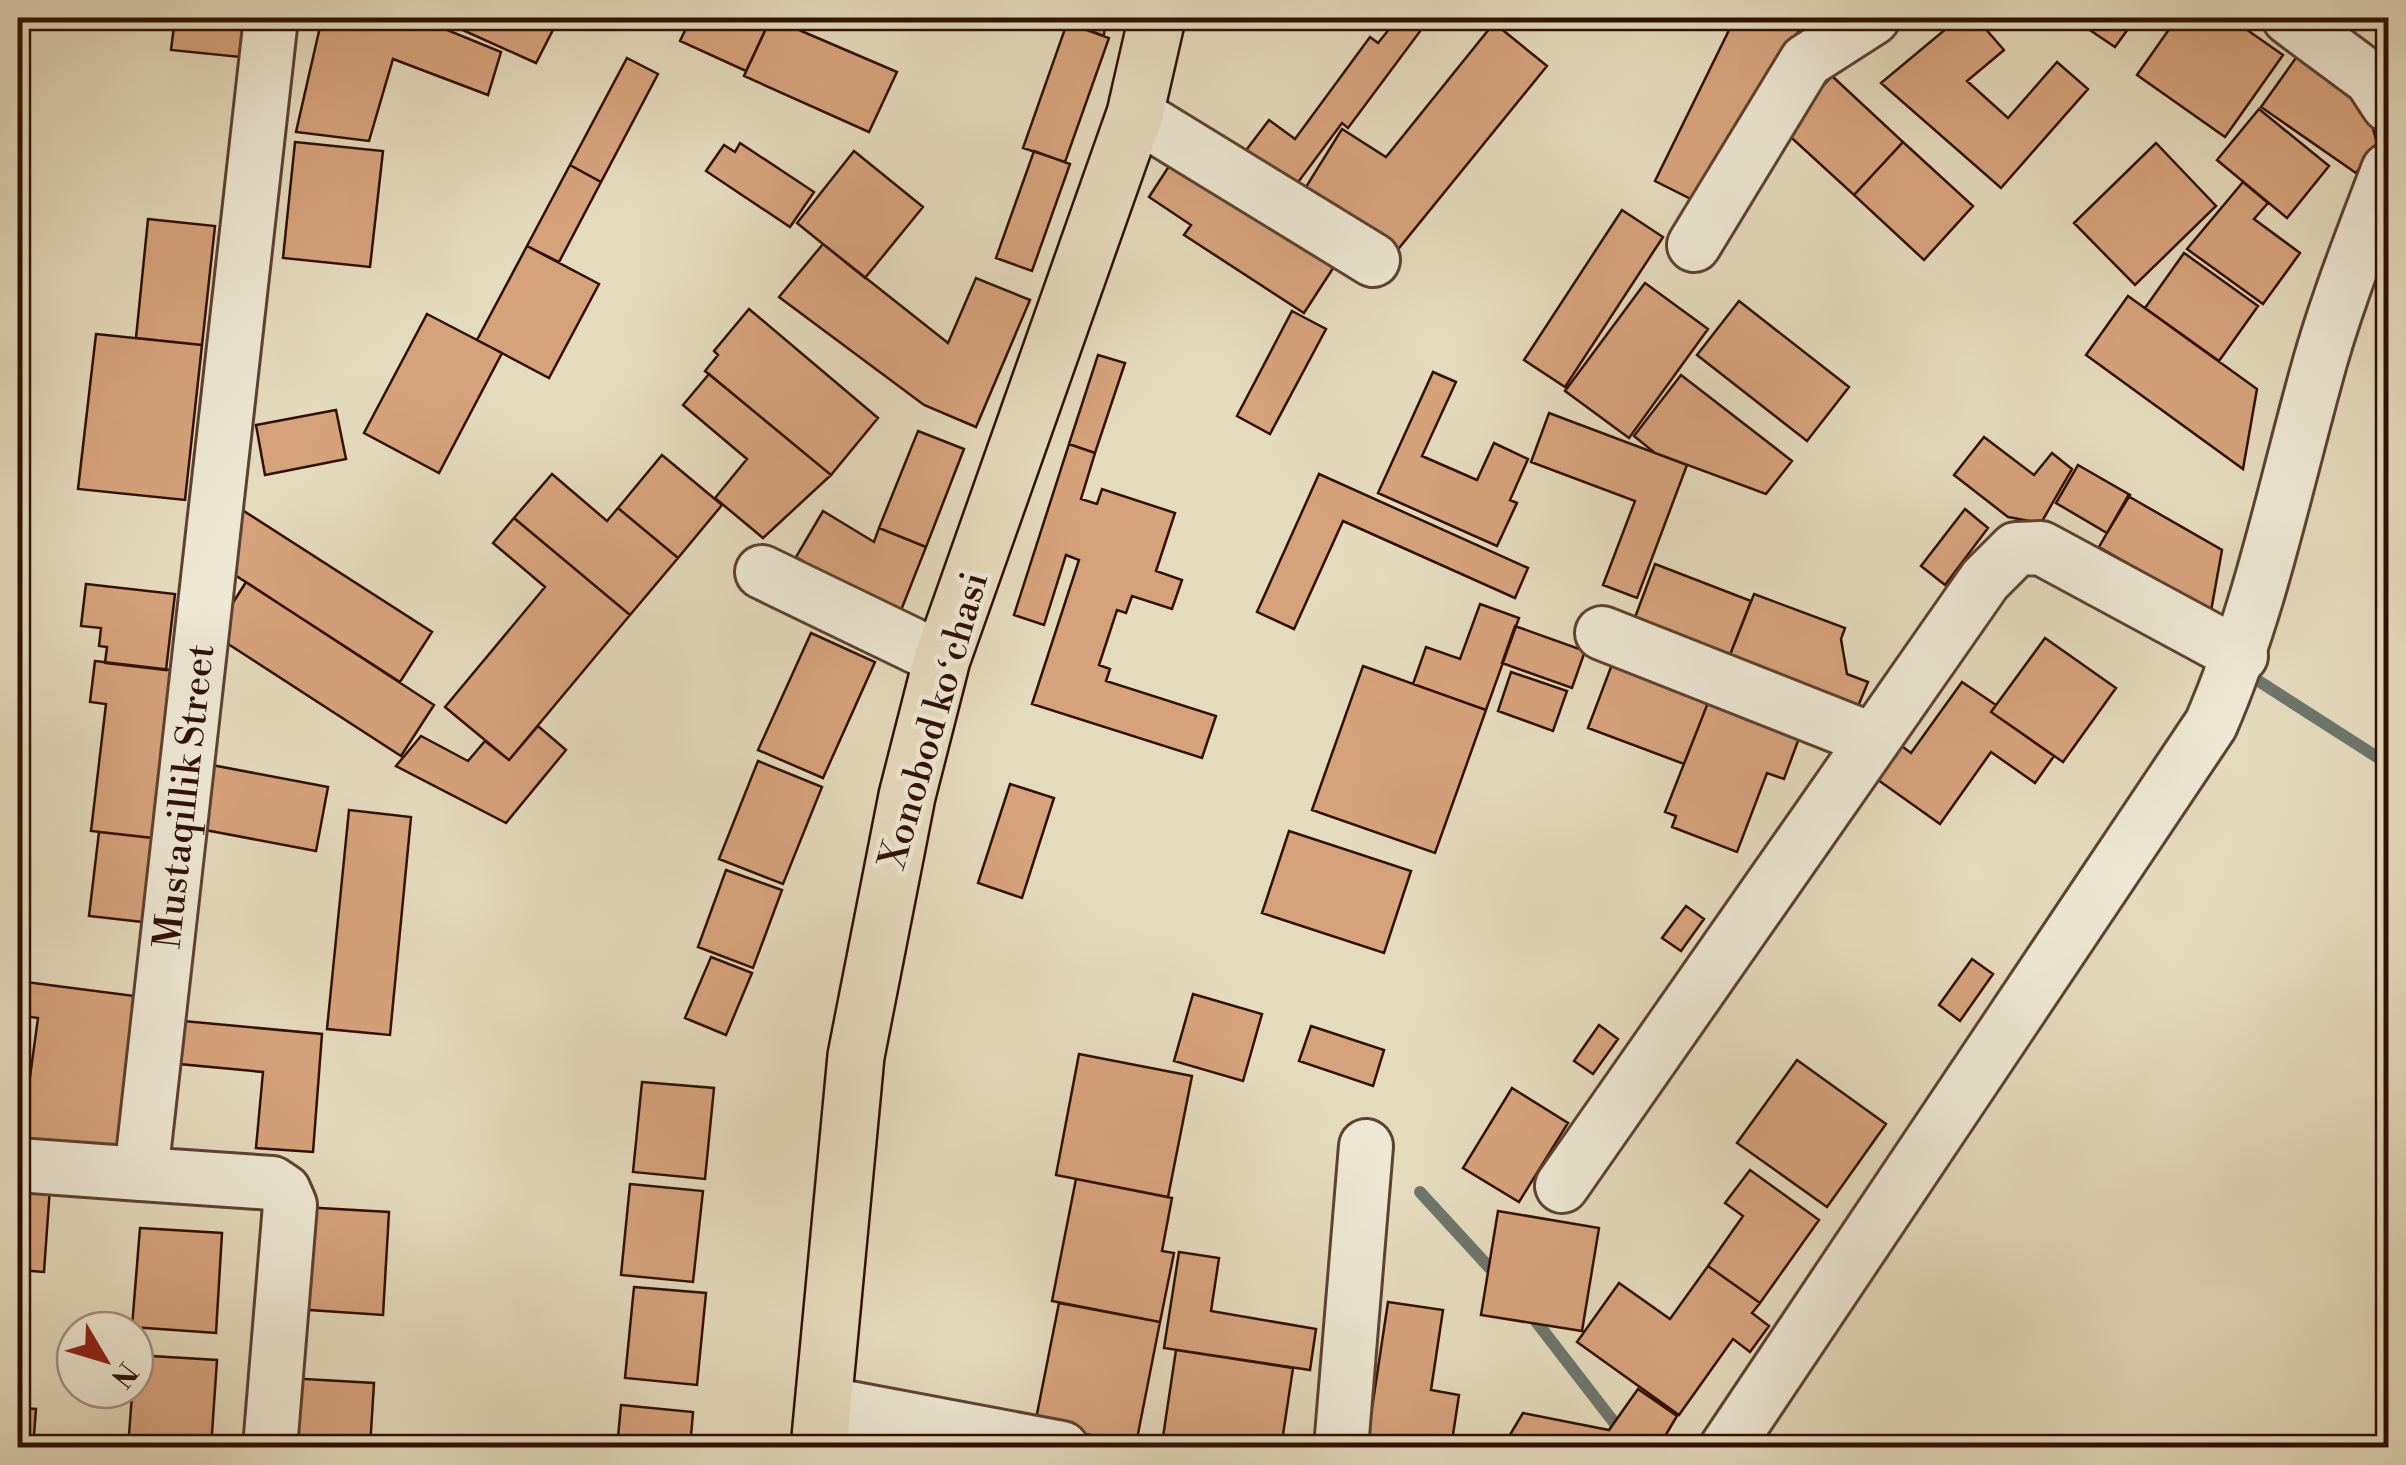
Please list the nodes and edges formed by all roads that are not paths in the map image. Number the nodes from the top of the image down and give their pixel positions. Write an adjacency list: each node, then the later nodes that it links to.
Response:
1 (271, 18): 17 (street, Mustaqillik Street)
2 (1157, 18): 6 (main road, Xonobod koʻchasi)
3 (1872, 18): 8 (street)
4 (2290, 18): 5 (street)
5 (2388, 104)
6 (1135, 114): 9 (street); 13 (main road, Xonobod koʻchasi)
7 (2388, 170): 12 (street)
8 (1694, 245)
9 (1373, 260)
10 (762, 572): 13 (street)
11 (1602, 633): 14 (street)
12 (2241, 656): 14 (street); 23 (street)
13 (942, 659): 19 (main road, Xonobod koʻchasi)
14 (1873, 740): 18 (street)
15 (1366, 1146): 22 (street)
16 (18, 1165): 17 (street)
17 (140, 1174): 20 (street)
18 (1562, 1186)
19 (821, 1425): 21 (street)
20 (270, 1448)
21 (1062, 1448)
22 (1341, 1448)
23 (1726, 1448)

